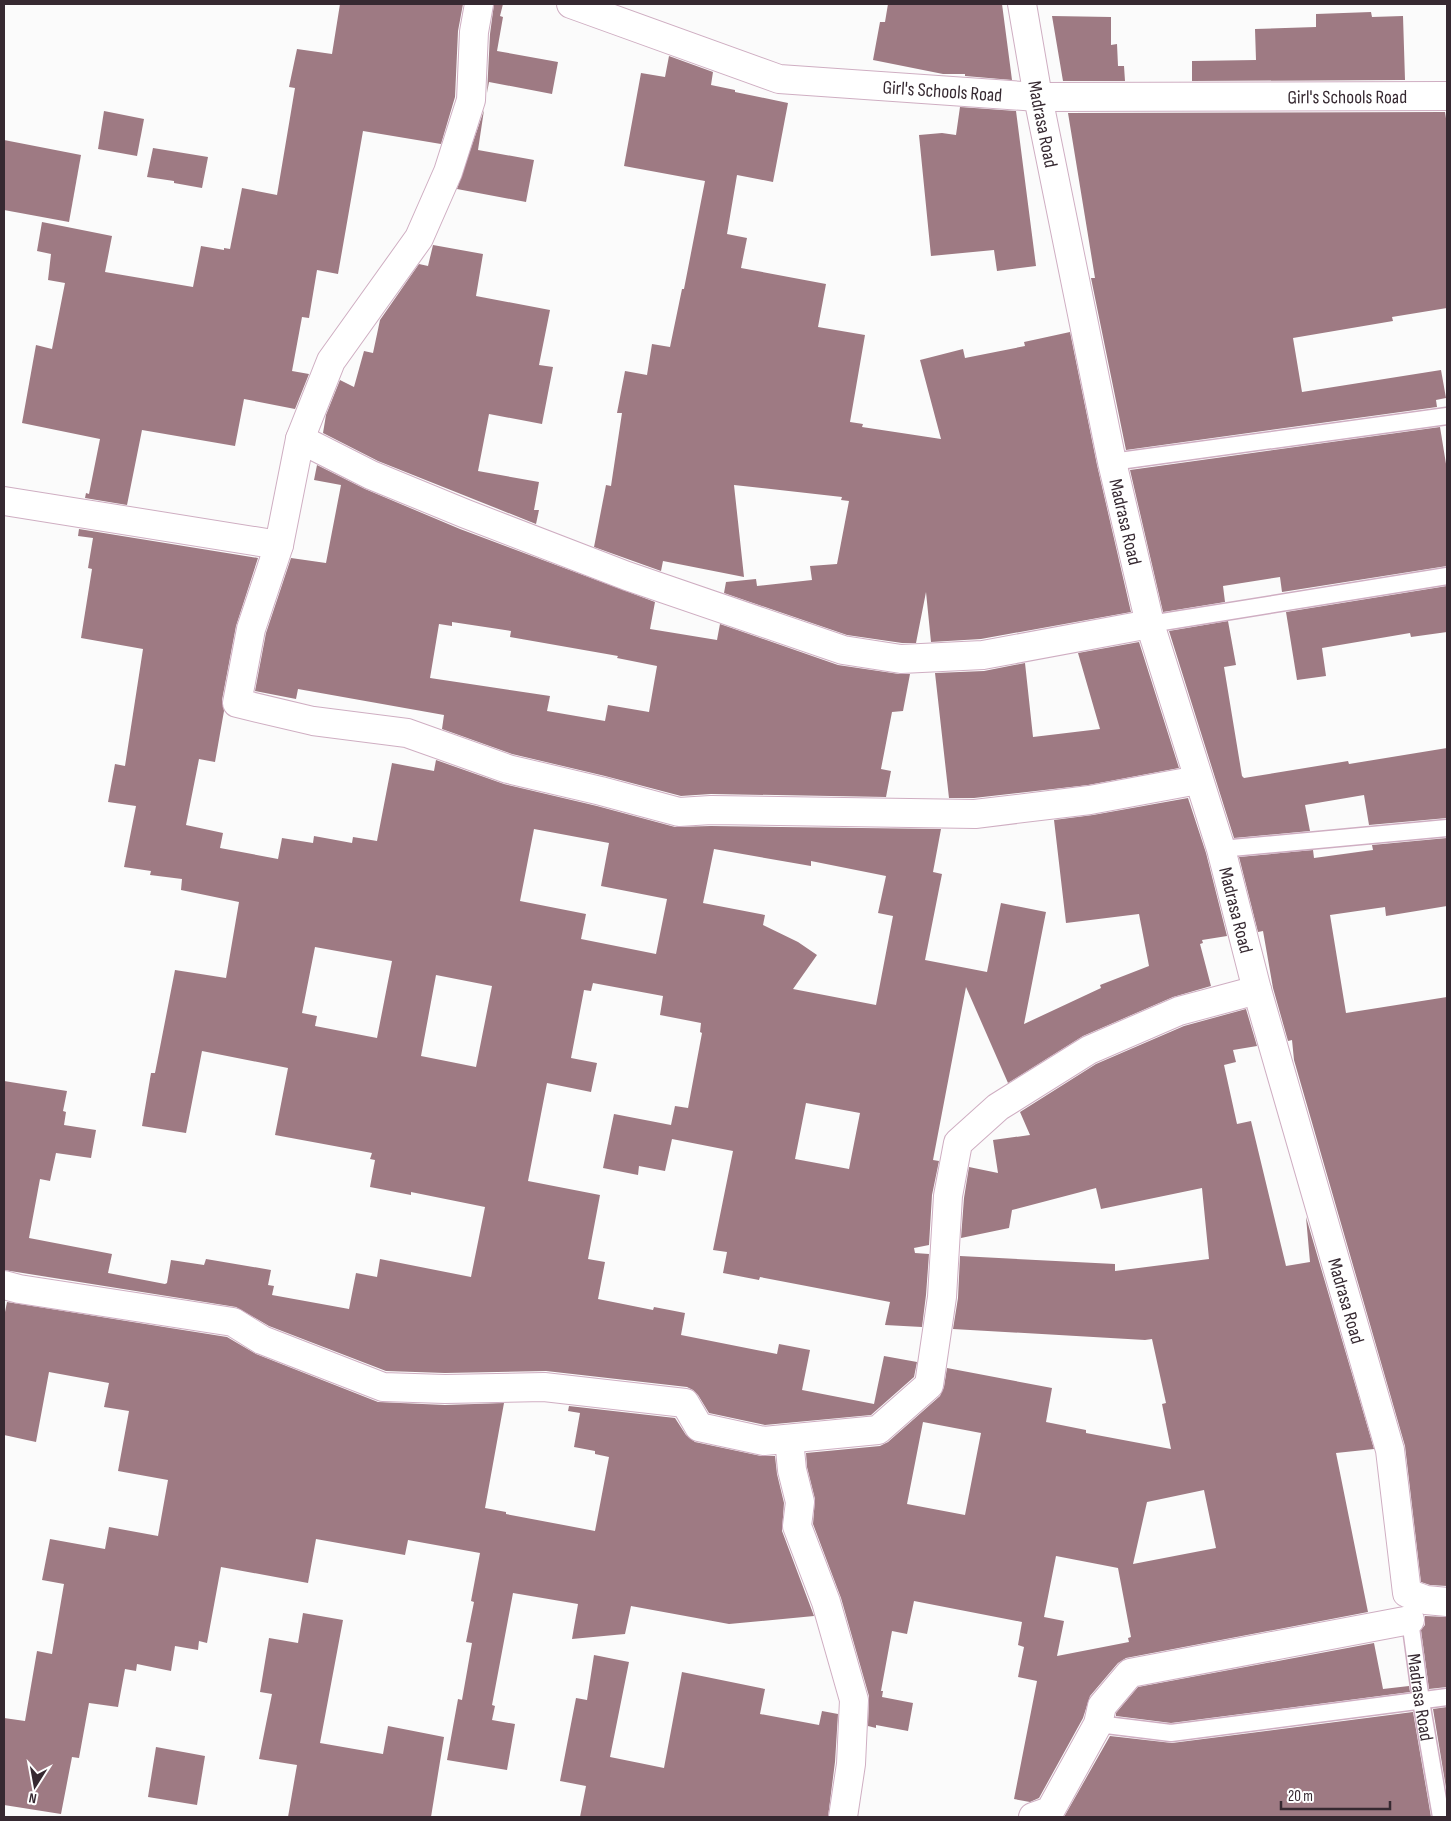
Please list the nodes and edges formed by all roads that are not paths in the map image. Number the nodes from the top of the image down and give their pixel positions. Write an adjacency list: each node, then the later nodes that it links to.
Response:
1 (479, 4): 7 (street)
2 (571, 4): 5 (street, Girl's Schools Road)
3 (1022, 4): 5 (street, Madrasa Road)
4 (1447, 96): 5 (street, Girl's Schools Road)
5 (1038, 97): 8 (street, Madrasa Road)
6 (1447, 416): 8 (lane)
7 (300, 439): 10 (street); 12 (street)
8 (1112, 462): 12 (street, Madrasa Road)
9 (4, 501): 10 (street)
10 (278, 545): 13 (street)
11 (1447, 576): 12 (lane)
12 (1150, 624): 13 (street, Madrasa Road)
13 (1198, 780): 15 (street, Madrasa Road)
14 (1447, 828): 15 (lane)
15 (1221, 849): 16 (street, Madrasa Road)
16 (1257, 990): 18 (street); 19 (street, Madrasa Road)
17 (4, 1285): 18 (street)
18 (789, 1439): 25 (street)
19 (1407, 1593): 20 (street); 21 (lane, Madrasa Road)
20 (1447, 1602)
21 (1410, 1620): 23 (lane, Madrasa Road); 24 (street)
22 (1447, 1698): 23 (lane)
23 (1421, 1701): 24 (lane); 27 (lane, Madrasa Road)
24 (1098, 1724): 26 (street)
25 (843, 1817)
26 (1033, 1817)
27 (1441, 1817)

